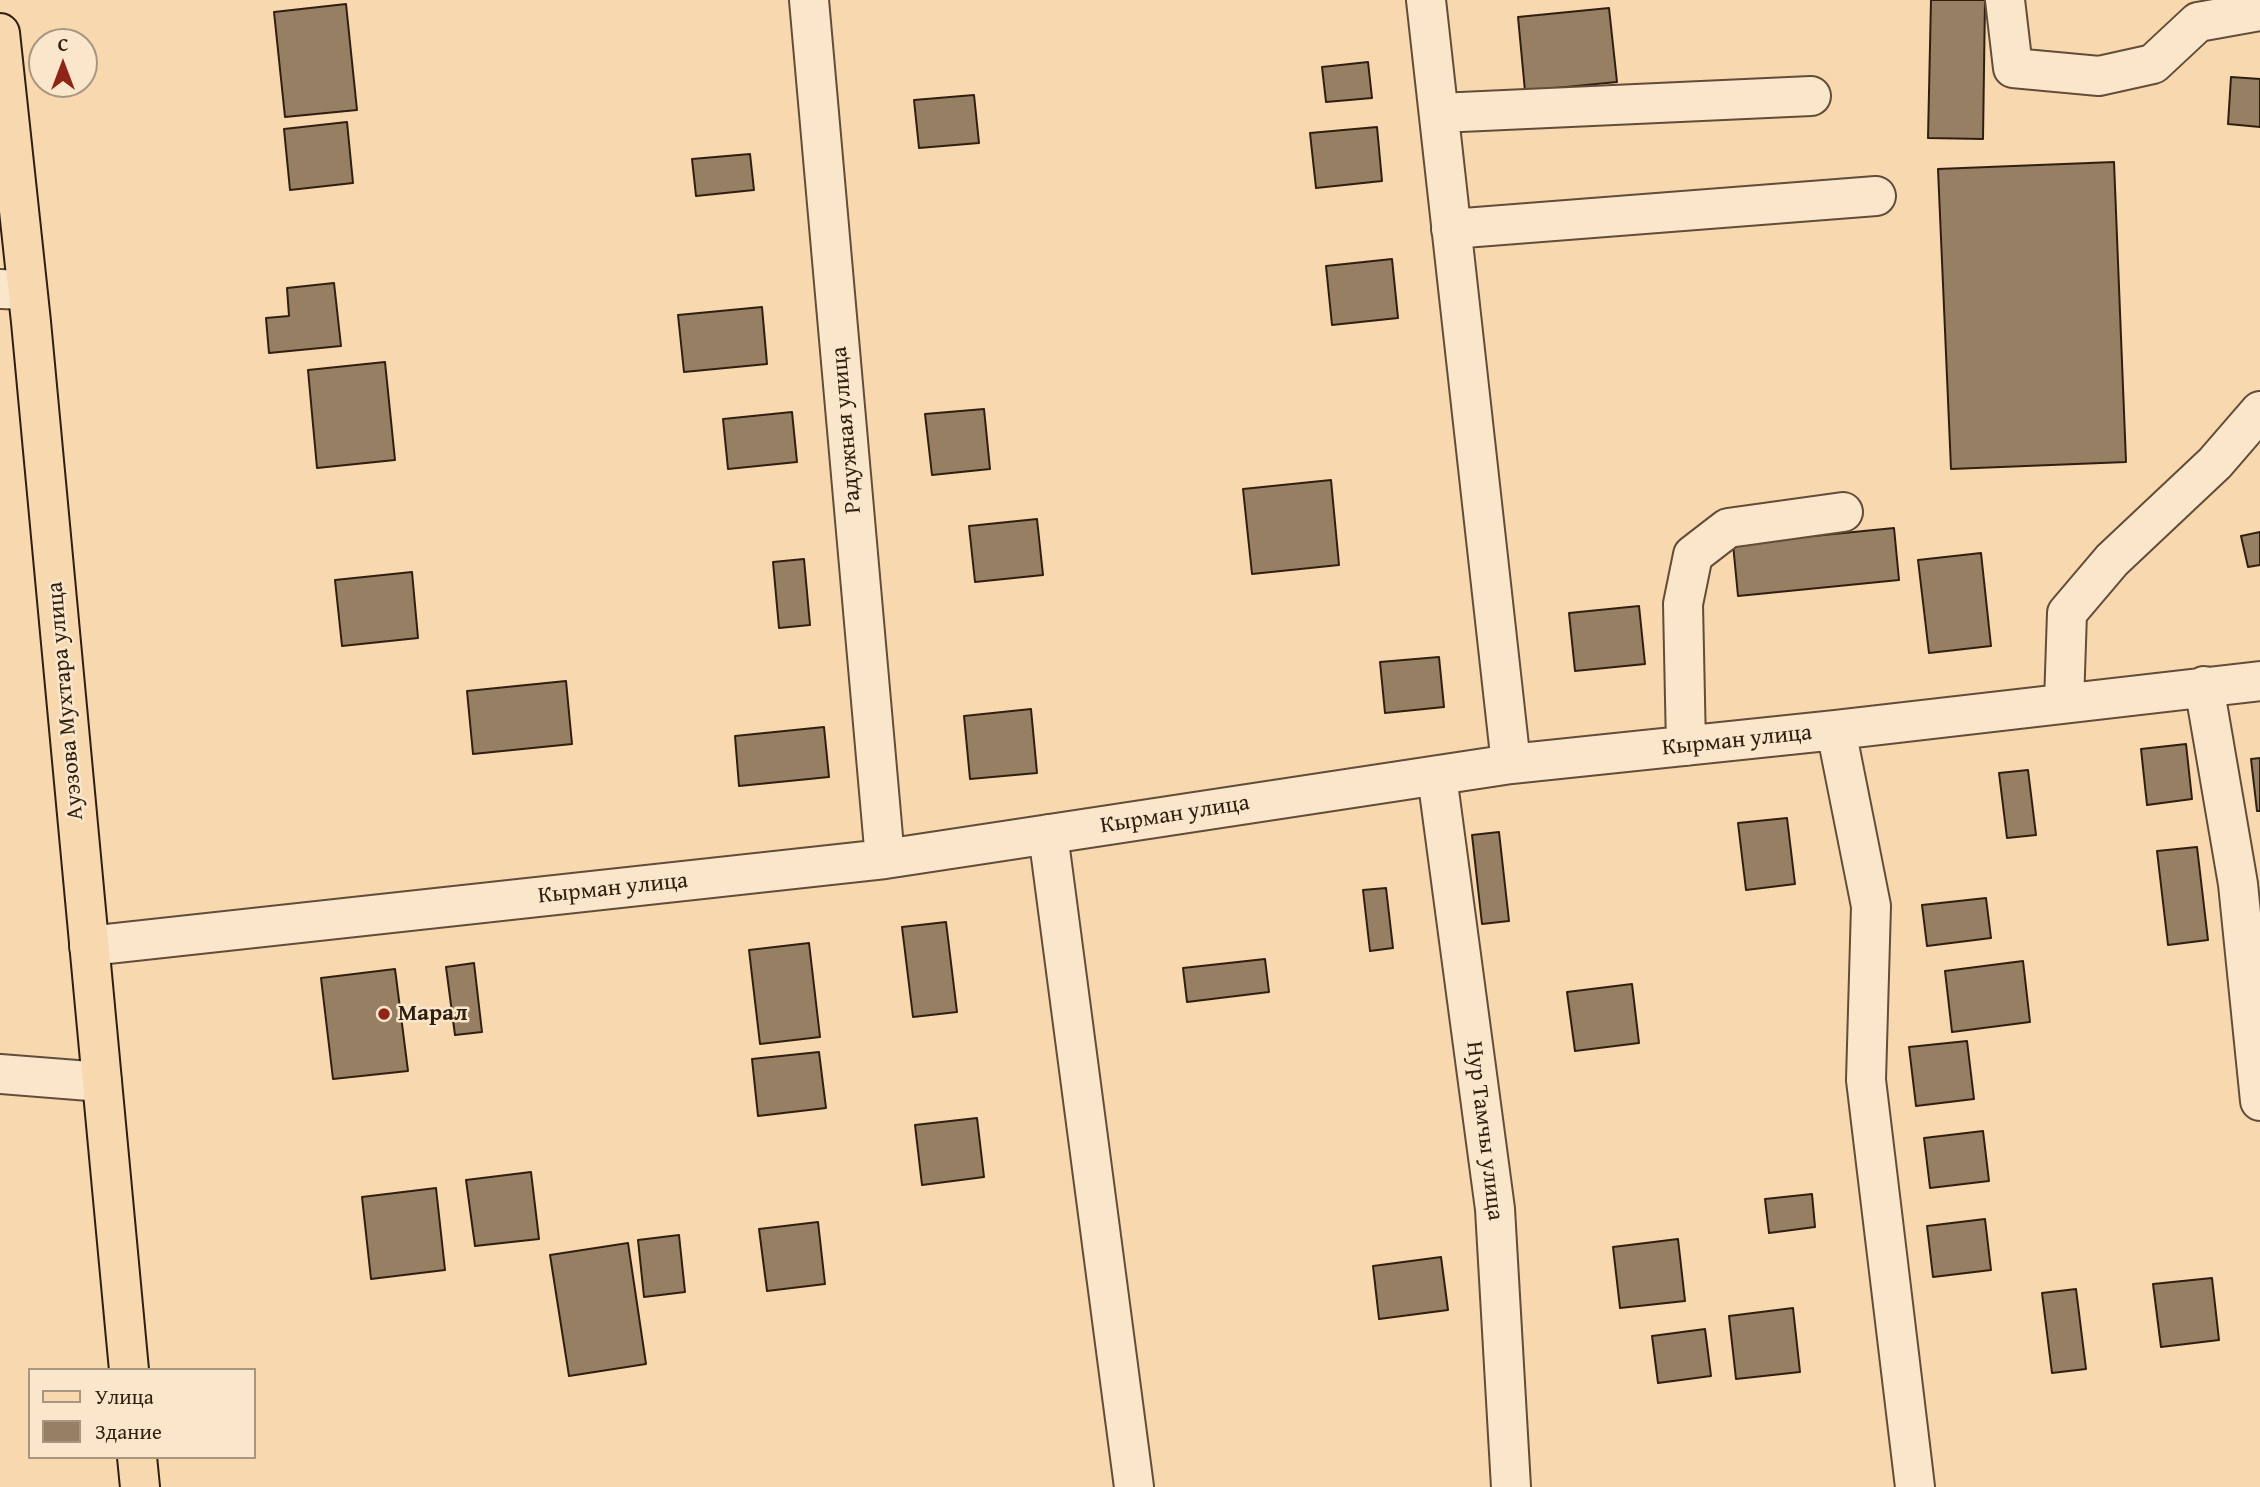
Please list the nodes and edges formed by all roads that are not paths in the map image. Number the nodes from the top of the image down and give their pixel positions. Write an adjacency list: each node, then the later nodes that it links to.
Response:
1 (809, 0): 21 (street, Радужная улица)
2 (1426, 0): 7 (street)
3 (2005, 0): 4 (street)
4 (2260, 11)
5 (0, 33): 10 (main road, Ауэзова Мухтара улица)
6 (1811, 96): 7 (street)
7 (1439, 113): 9 (street)
8 (1877, 196): 9 (street)
9 (1451, 229): 18 (street)
10 (14, 290): 22 (main road, Ауэзова Мухтара улица)
11 (2260, 411): 15 (street)
12 (1843, 512): 17 (street)
13 (2260, 681): 14 (street, Кырман улица)
14 (2204, 686): 15 (street, Кырман улица); 25 (street)
15 (2064, 703): 16 (street, Кырман улица)
16 (1836, 730): 17 (street, Кырман улица); 31 (street)
17 (1686, 746): 18 (street, Кырман улица)
18 (1511, 764): 19 (street, Кырман улица)
19 (1437, 776): 20 (street, Кырман улица); 30 (street, Нур Тамчы улица)
20 (1048, 834): 21 (street, Кырман улица); 29 (street)
21 (885, 859): 22 (street, Кырман улица)
22 (89, 946): 24 (main road, Ауэзова Мухтара улица)
23 (0, 1074): 24 (street)
24 (102, 1082): 26 (main road, Ауэзова Мухтара улица)
25 (2260, 1101)
26 (129, 1368)
27 (137, 1459): 28 (main road)
28 (140, 1487)
29 (1134, 1487)
30 (1511, 1487)
31 (1916, 1487)

